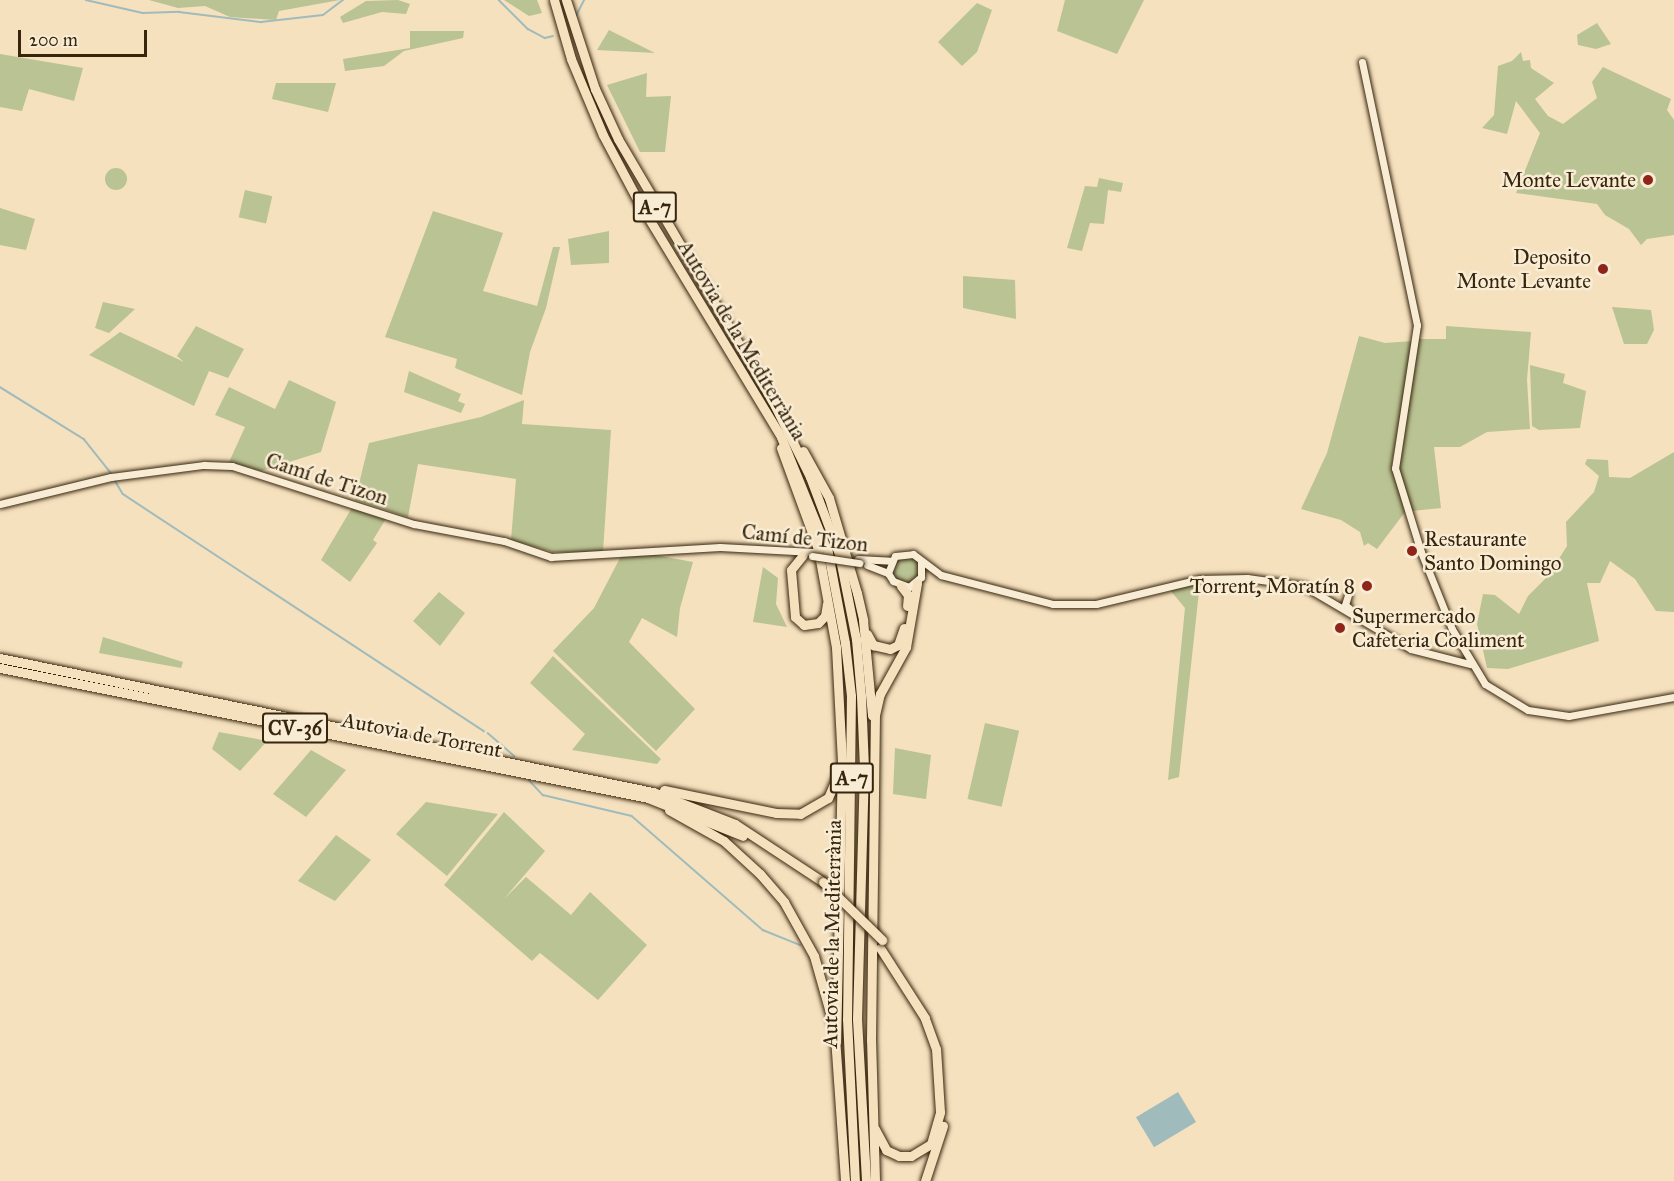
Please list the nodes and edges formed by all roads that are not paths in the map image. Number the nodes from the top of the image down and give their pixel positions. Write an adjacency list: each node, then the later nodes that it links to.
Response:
1 (554, 0): 5 (highway, Autovia de la Mediterrània / A-7)
2 (566, 0): 4 (highway, Autovia de la Mediterrània / A-7)
3 (1362, 62): 20 (street)
4 (773, 402): 18 (highway); 33 (highway, Autovia de la Mediterrània / A-7)
5 (776, 429): 15 (highway); 32 (highway, Autovia de la Mediterrània / A-7)
6 (0, 504): 7 (street, Camí de Tizon)
7 (809, 555): 8 (street, Camí de Tizon, bridge); 15 (highway)
8 (858, 561): 9 (street, Camí de Tizon); 11 (street, Camí de Tizon)
9 (891, 561): 10 (street); 11 (street)
10 (921, 562): 12 (street); 13 (street)
11 (888, 573): 14 (street)
12 (940, 574): 13 (street); 17 (street)
13 (919, 580): 14 (street); 24 (highway)
14 (901, 586): 18 (highway)
15 (828, 593): 23 (highway)
16 (1348, 595): 17 (street)
17 (1355, 614): 20 (street)
18 (863, 620): 24 (highway)
19 (0, 658): 25 (highway, Autovia de Torrent / CV-36)
20 (1470, 664): 22 (street)
21 (0, 669): 26 (highway, Autovia de Torrent / CV-36)
22 (1674, 697)
23 (840, 755): 25 (highway); 29 (highway)
24 (875, 760): 30 (highway)
25 (546, 768): 27 (highway)
26 (590, 787): 27 (highway); 29 (highway)
27 (823, 885): 28 (highway, bridge)
28 (881, 944): 30 (highway); 35 (highway)
29 (836, 1042): 31 (highway)
30 (872, 1102): 34 (highway)
31 (844, 1181)
32 (855, 1181)
33 (866, 1181)
34 (875, 1181)
35 (925, 1181)

